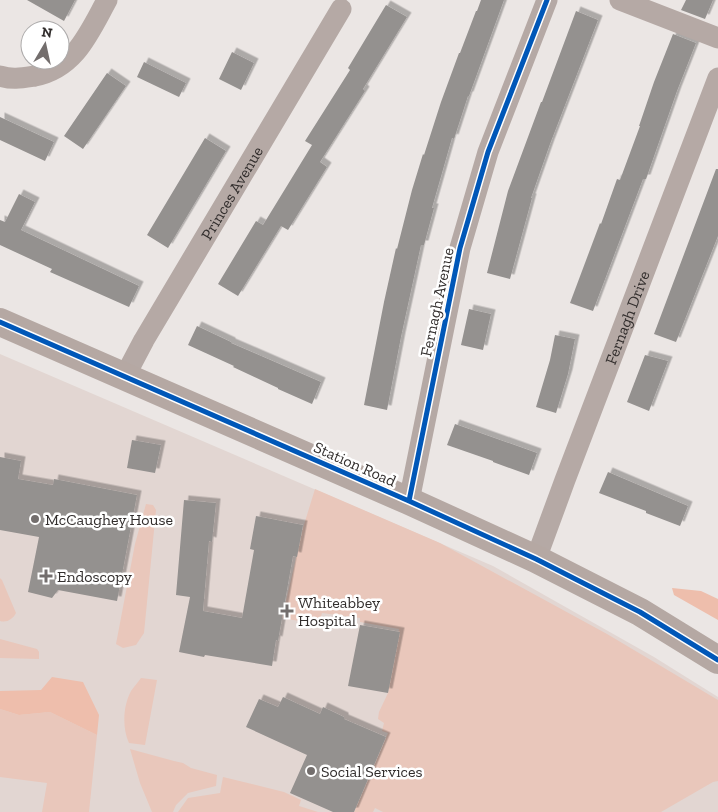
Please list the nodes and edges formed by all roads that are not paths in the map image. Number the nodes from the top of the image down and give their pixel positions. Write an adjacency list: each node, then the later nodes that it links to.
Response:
1 (107, 0): 6 (street)
2 (547, 0): 10 (street, Fernagh Avenue)
3 (620, 0): 5 (street)
4 (341, 9): 9 (street, Princes Avenue)
5 (718, 38)
6 (0, 76)
7 (718, 78): 11 (street, Fernagh Drive)
8 (0, 322): 9 (main road, Station Road)
9 (125, 376): 10 (main road, Station Road)
10 (409, 501): 11 (main road, Station Road)
11 (536, 559): 12 (main road, Station Road)
12 (718, 660)

